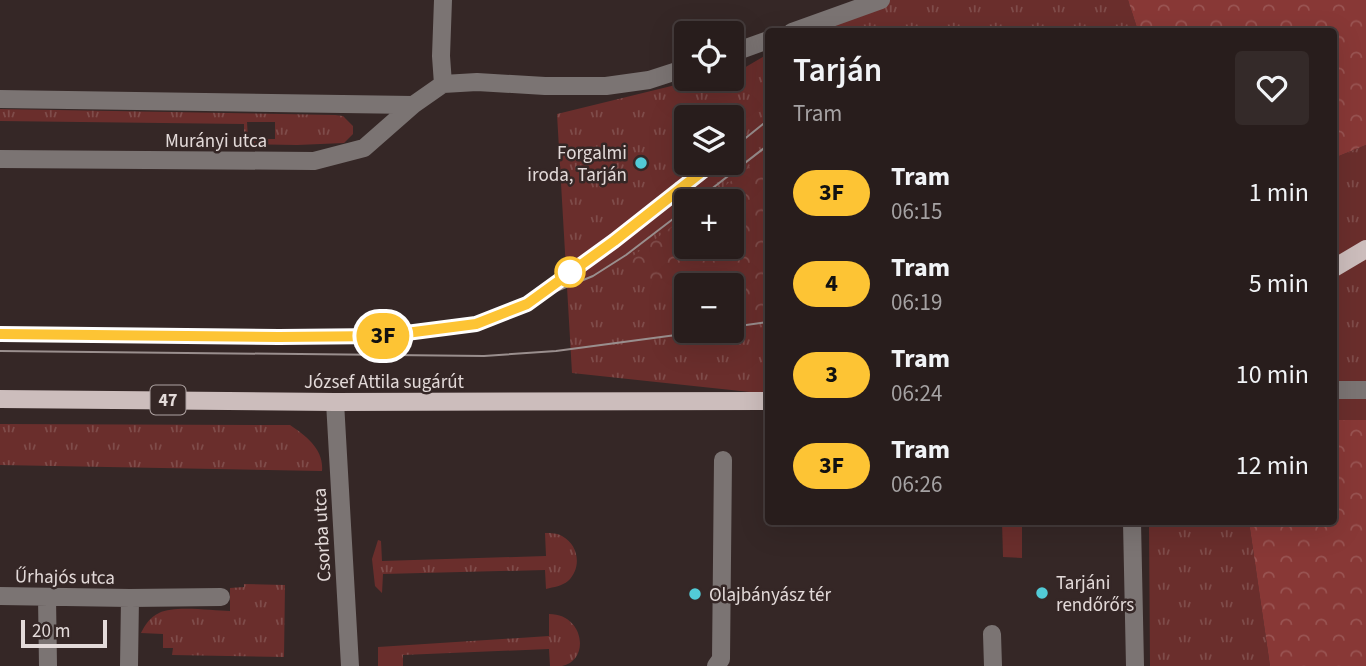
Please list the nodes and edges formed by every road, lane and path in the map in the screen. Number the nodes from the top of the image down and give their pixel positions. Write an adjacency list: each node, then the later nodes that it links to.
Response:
1 (443, 0): 7 (street)
2 (881, 0): 3 (street)
3 (803, 28)
4 (765, 41): 5 (street)
5 (744, 49)
6 (674, 72): 7 (street, Murányi utca)
7 (443, 85): 9 (street, Murányi utca)
8 (0, 99): 9 (street, Murányi utca)
9 (413, 105): 10 (street, Murányi utca)
10 (0, 159)
11 (1366, 250): 12 (main road)
12 (1337, 266)
13 (1337, 390): 14 (street)
14 (1366, 390)
15 (0, 399): 17 (main road, József Attila sugárút / 47)
16 (765, 401): 17 (main road, József Attila sugárút / 47)
17 (335, 402): 27 (street, Csorba utca)
18 (723, 460): 28 (street)
19 (1132, 525): 30 (street)
20 (0, 596): 21 (street, Űrhajós utca)
21 (47, 597): 23 (street, Űrhajós utca); 25 (street)
22 (221, 597): 23 (street, Űrhajós utca)
23 (130, 598): 26 (street, Űrhajós utca)
24 (992, 634): 29 (street)
25 (47, 666)
26 (130, 666)
27 (350, 666)
28 (716, 666)
29 (993, 666)
30 (1135, 666)

